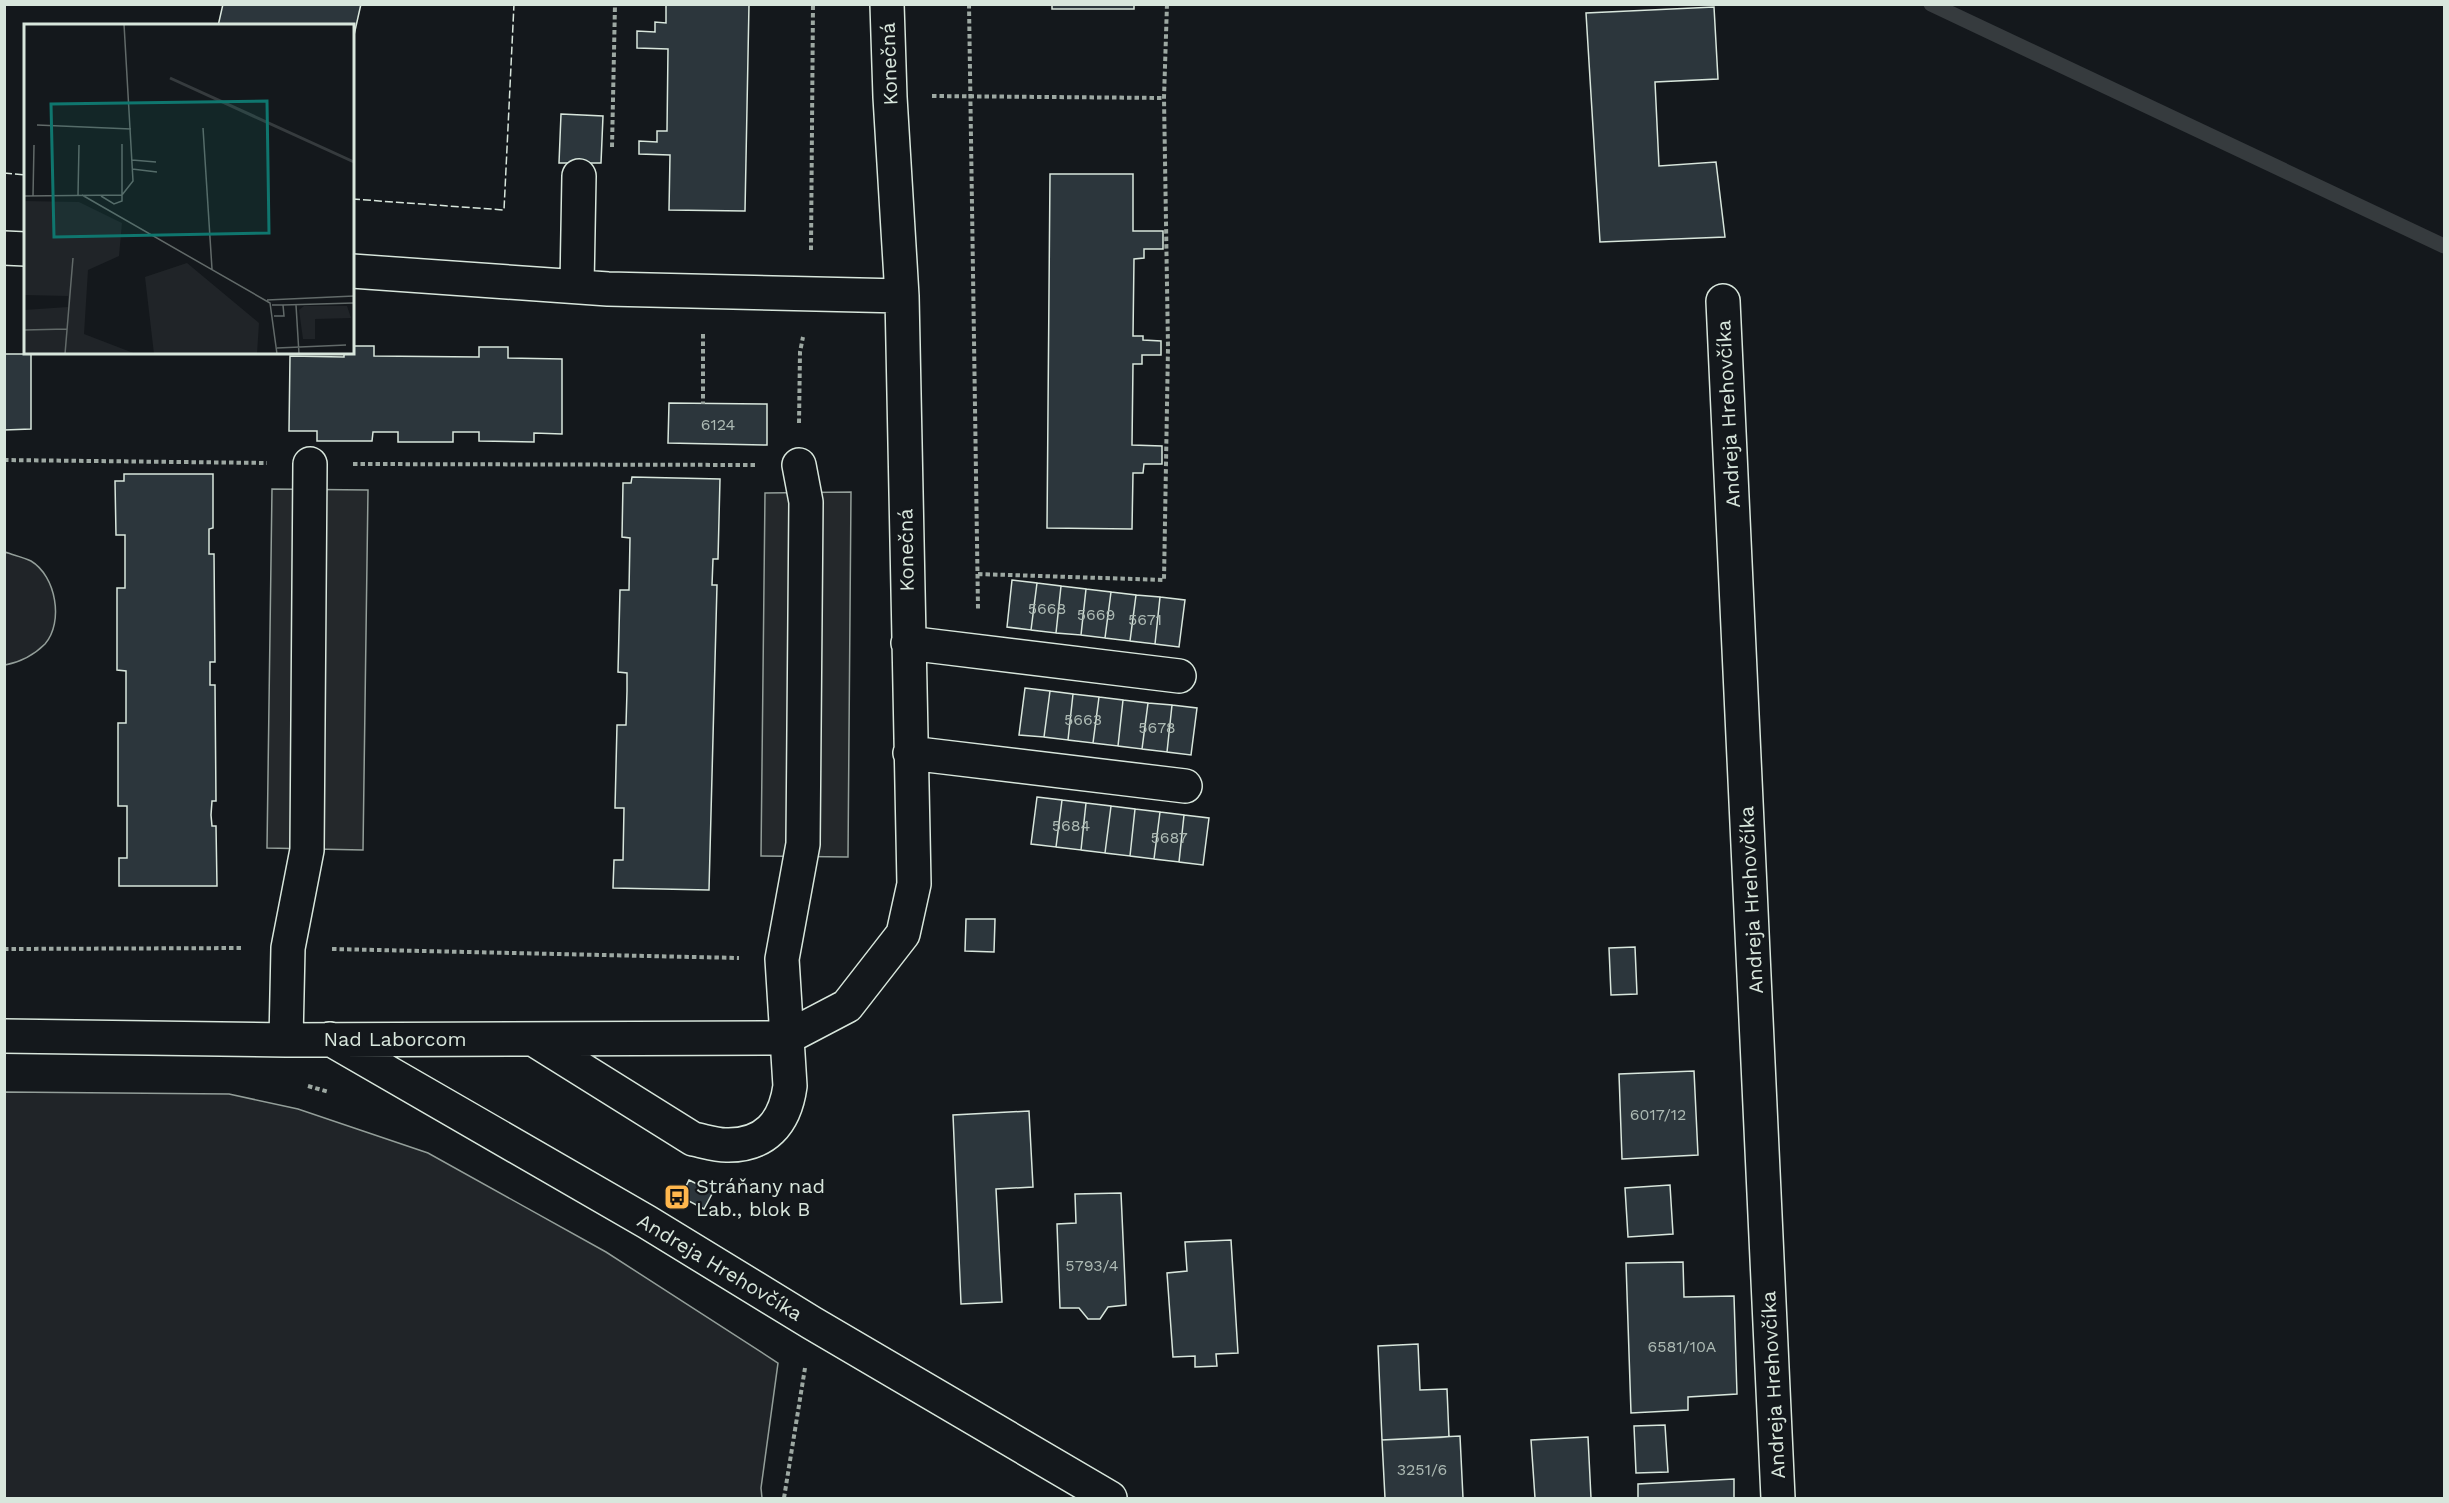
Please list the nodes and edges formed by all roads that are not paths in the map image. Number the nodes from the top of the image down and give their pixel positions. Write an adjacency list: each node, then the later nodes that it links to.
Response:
1 (887, 4): 7 (street, Konečná)
2 (579, 176): 6 (street)
3 (4, 248): 4 (street)
4 (24, 249)
5 (354, 271): 6 (street)
6 (577, 286): 7 (street)
7 (902, 296): 11 (street, Konečná)
8 (1723, 301): 21 (street, Andreja Hrehovčíka)
9 (310, 464): 19 (street)
10 (799, 465): 16 (street)
11 (908, 643): 12 (street); 13 (street, Konečná)
12 (1179, 676)
13 (910, 753): 14 (street); 16 (street, Konečná)
14 (1185, 786)
15 (4, 1036): 19 (street, Nad Laborcom)
16 (786, 1038): 18 (street, Nad Laborcom); 18 (street)
17 (328, 1039): 18 (street, Nad Laborcom); 19 (street, Nad Laborcom); 20 (street, Andreja Hrehovčíka)
18 (533, 1039)
19 (286, 1040)
20 (1110, 1498)
21 (1778, 1498)

